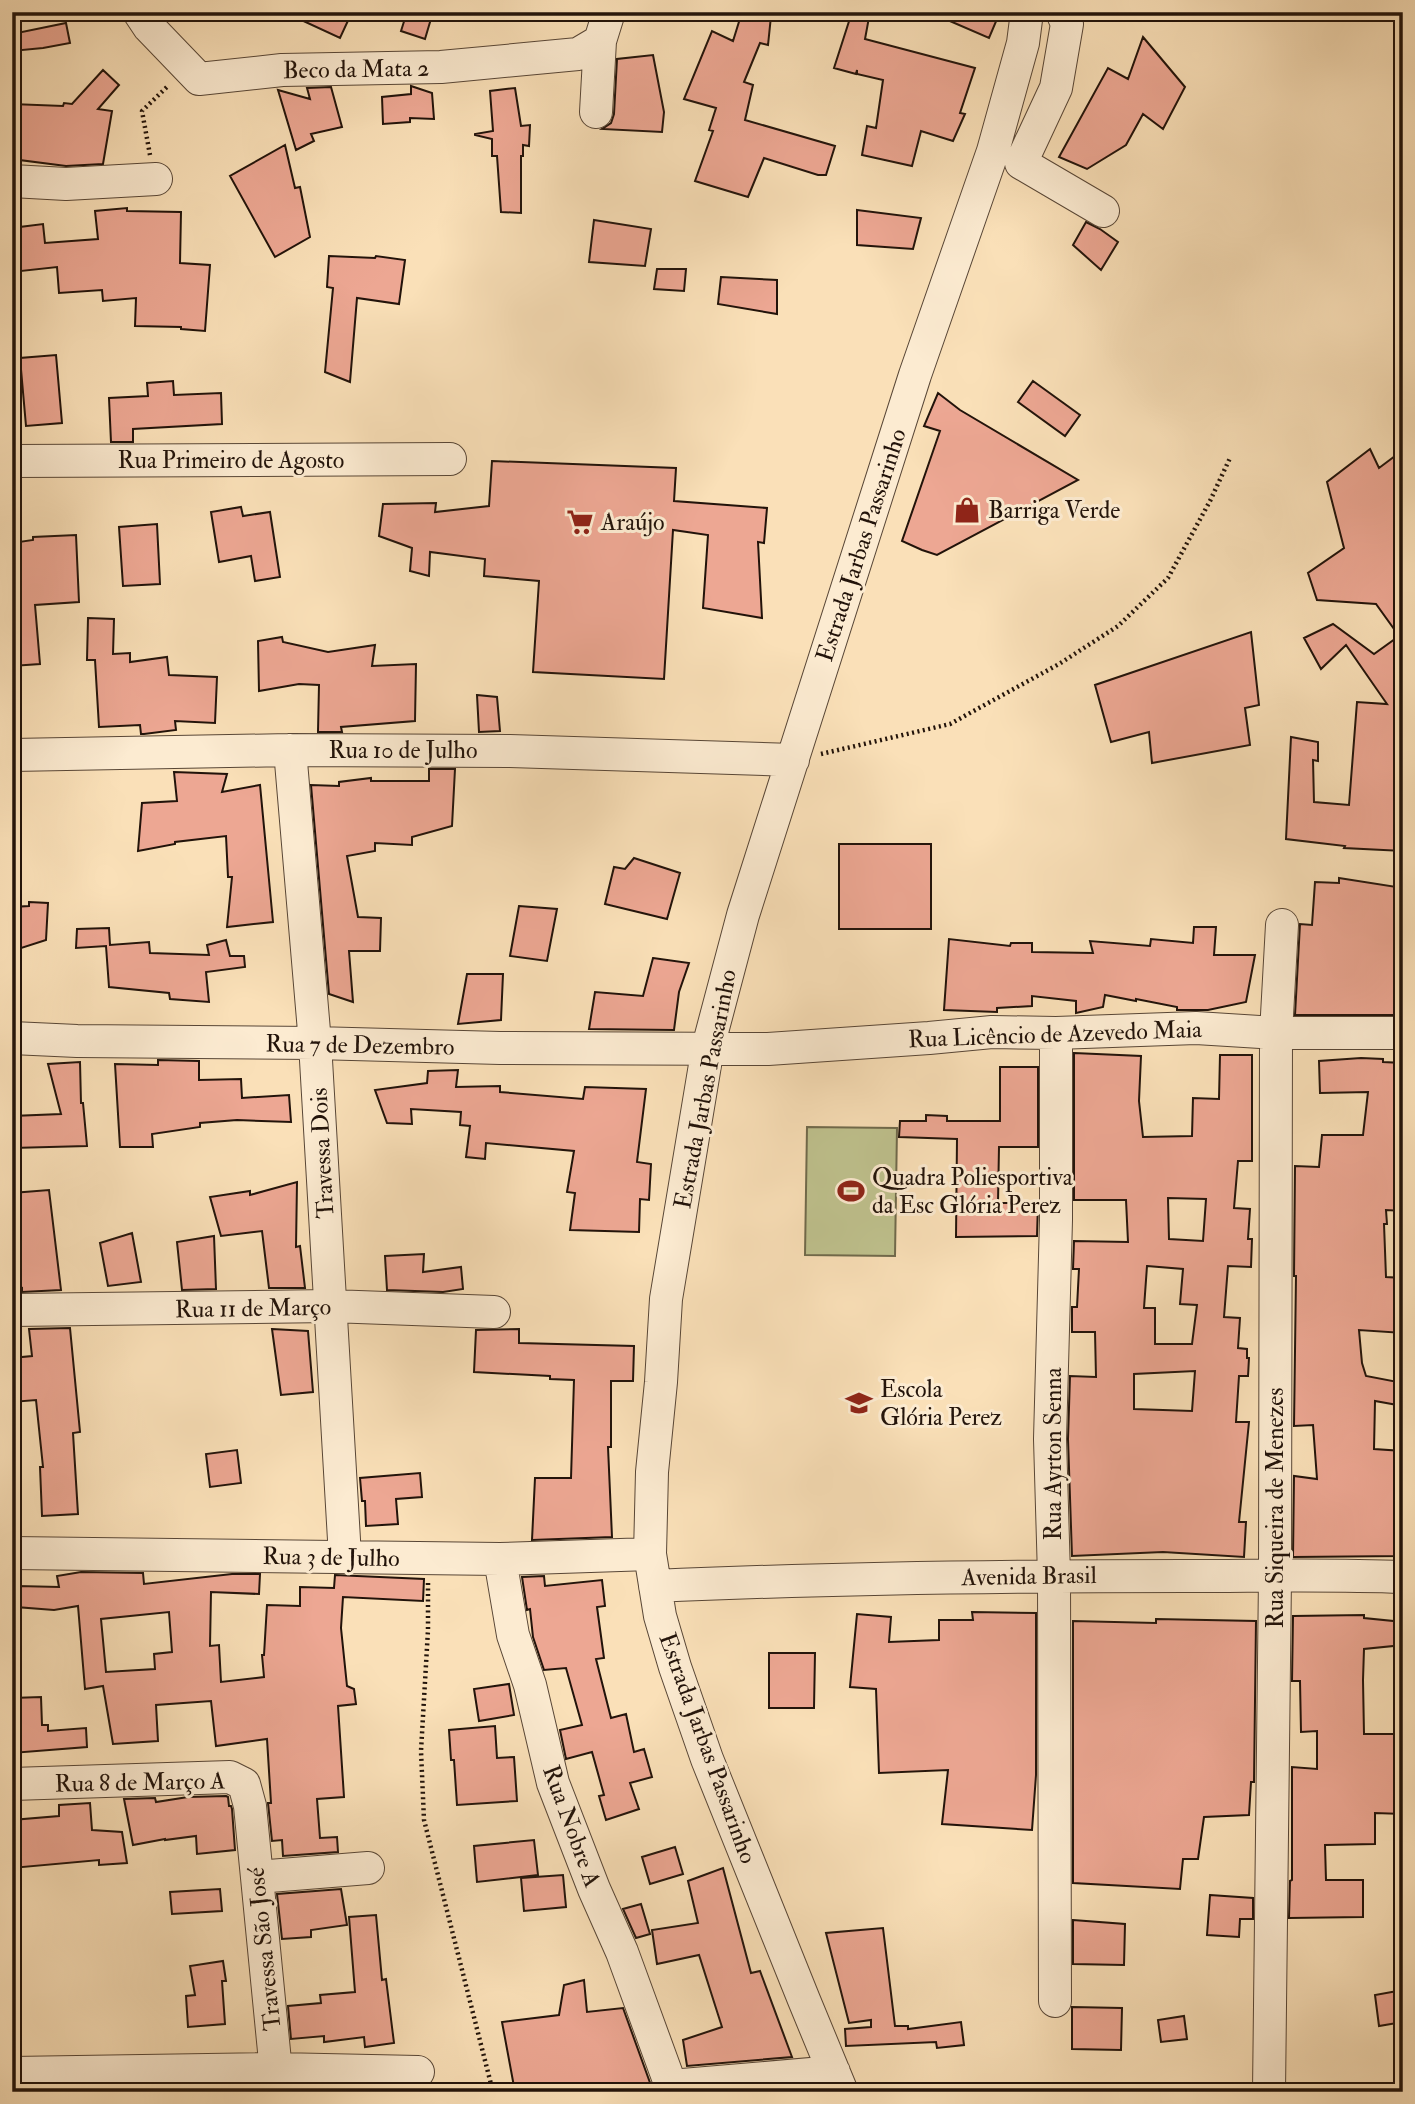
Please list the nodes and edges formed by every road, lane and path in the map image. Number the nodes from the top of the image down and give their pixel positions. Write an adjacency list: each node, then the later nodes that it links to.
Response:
1 (139, 12): 6 (street)
2 (1044, 12): 5 (street, Estrada Jarbas Passarinho)
3 (1062, 12): 8 (street)
4 (605, 27): 6 (street, Beco da Mata 2); 7 (street, Beco da Mata 2)
5 (1025, 27): 8 (street, Estrada Jarbas Passarinho)
6 (199, 79): 9 (path)
7 (596, 113)
8 (1007, 157): 11 (street); 17 (street, Estrada Jarbas Passarinho)
9 (156, 179): 10 (street)
10 (12, 181)
11 (1103, 211)
12 (1230, 458): 17 (path)
13 (450, 459): 14 (street, Rua Primeiro de Agosto)
14 (12, 461)
15 (290, 750): 16 (street, Rua 10 de Julho); 17 (street, Rua 10 de Julho); 23 (street, Travessa Dois)
16 (12, 755)
17 (793, 760): 24 (street, Estrada Jarbas Passarinho)
18 (1282, 925): 20 (street, Rua Siqueira de Menezes)
19 (1056, 1033): 20 (street, Rua Licêncio de Azevedo Maia); 24 (street, Rua Licêncio de Azevedo Maia); 33 (street, Rua Ayrton Senna)
20 (1276, 1033): 21 (street, Rua Licêncio de Azevedo Maia); 34 (street, Rua Siqueira de Menezes)
21 (1403, 1033)
22 (12, 1038): 23 (street, Rua 7 de Dezembro)
23 (315, 1043): 24 (street, Rua 7 de Dezembro); 25 (street, Travessa Dois)
24 (708, 1047): 29 (street, Estrada Jarbas Passarinho)
25 (331, 1306): 26 (street, Rua 11 de Março); 27 (street, Rua 11 de Março); 30 (street, Travessa Dois)
26 (12, 1310)
27 (494, 1312)
28 (12, 1553): 30 (street, Rua 3 de Julho)
29 (650, 1553): 32 (street, Rua 3 de Julho); 36 (street, Estrada Jarbas Passarinho)
30 (345, 1557): 31 (street, Rua 3 de Julho)
31 (427, 1558): 32 (street, Rua 3 de Julho); 46 (path)
32 (500, 1559): 45 (street, Rua Nobre A)
33 (1054, 1576): 34 (street, Avenida Brasil); 36 (street, Avenida Brasil); 41 (street, Rua Ayrton Senna)
34 (1275, 1576): 35 (street, Avenida Brasil); 47 (street, Rua Siqueira de Menezes)
35 (1403, 1577)
36 (655, 1586): 45 (street, Estrada Jarbas Passarinho)
37 (12, 1783): 38 (street, Rua 8 de Março A)
38 (250, 1806): 40 (street, Travessa São José)
39 (368, 1868): 40 (street)
40 (257, 1877): 44 (street, Travessa São José)
41 (1055, 2001)
42 (418, 2072): 44 (street)
43 (12, 2073): 44 (street)
44 (278, 2080)
45 (838, 2082)
46 (492, 2092)
47 (1269, 2092)

